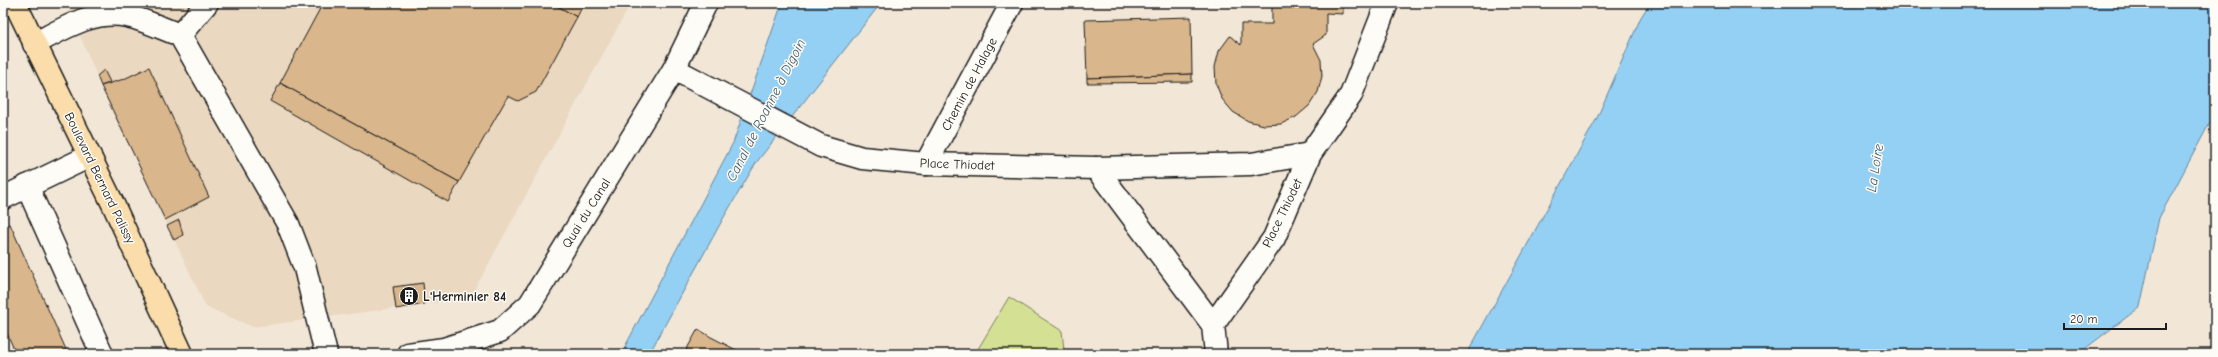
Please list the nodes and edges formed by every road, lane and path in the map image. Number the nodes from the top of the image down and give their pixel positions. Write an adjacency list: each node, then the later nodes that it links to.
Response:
1 (15, 3): 7 (main road, Boulevard Bernard Palissy)
2 (207, 3): 6 (street)
3 (706, 3): 8 (street, Quai du Canal)
4 (1012, 3): 11 (street, Chemin de Halage)
5 (1387, 3): 9 (street)
6 (180, 35): 7 (street); 18 (street)
7 (34, 44): 10 (main road, Boulevard Bernard Palissy)
8 (674, 69): 11 (street, Place Thiodet); 19 (street, Quai du Canal)
9 (1310, 154): 12 (street, Place Thiodet); 15 (street, Place Thiodet)
10 (90, 156): 13 (street); 17 (main road, Boulevard Bernard Palissy)
11 (926, 164): 12 (street, Place Thiodet)
12 (1096, 168): 15 (street)
13 (27, 186): 14 (street); 16 (street)
14 (3, 198)
15 (1213, 325): 20 (street)
16 (102, 354)
17 (182, 354)
18 (326, 354)
19 (408, 354)
20 (1216, 354)

